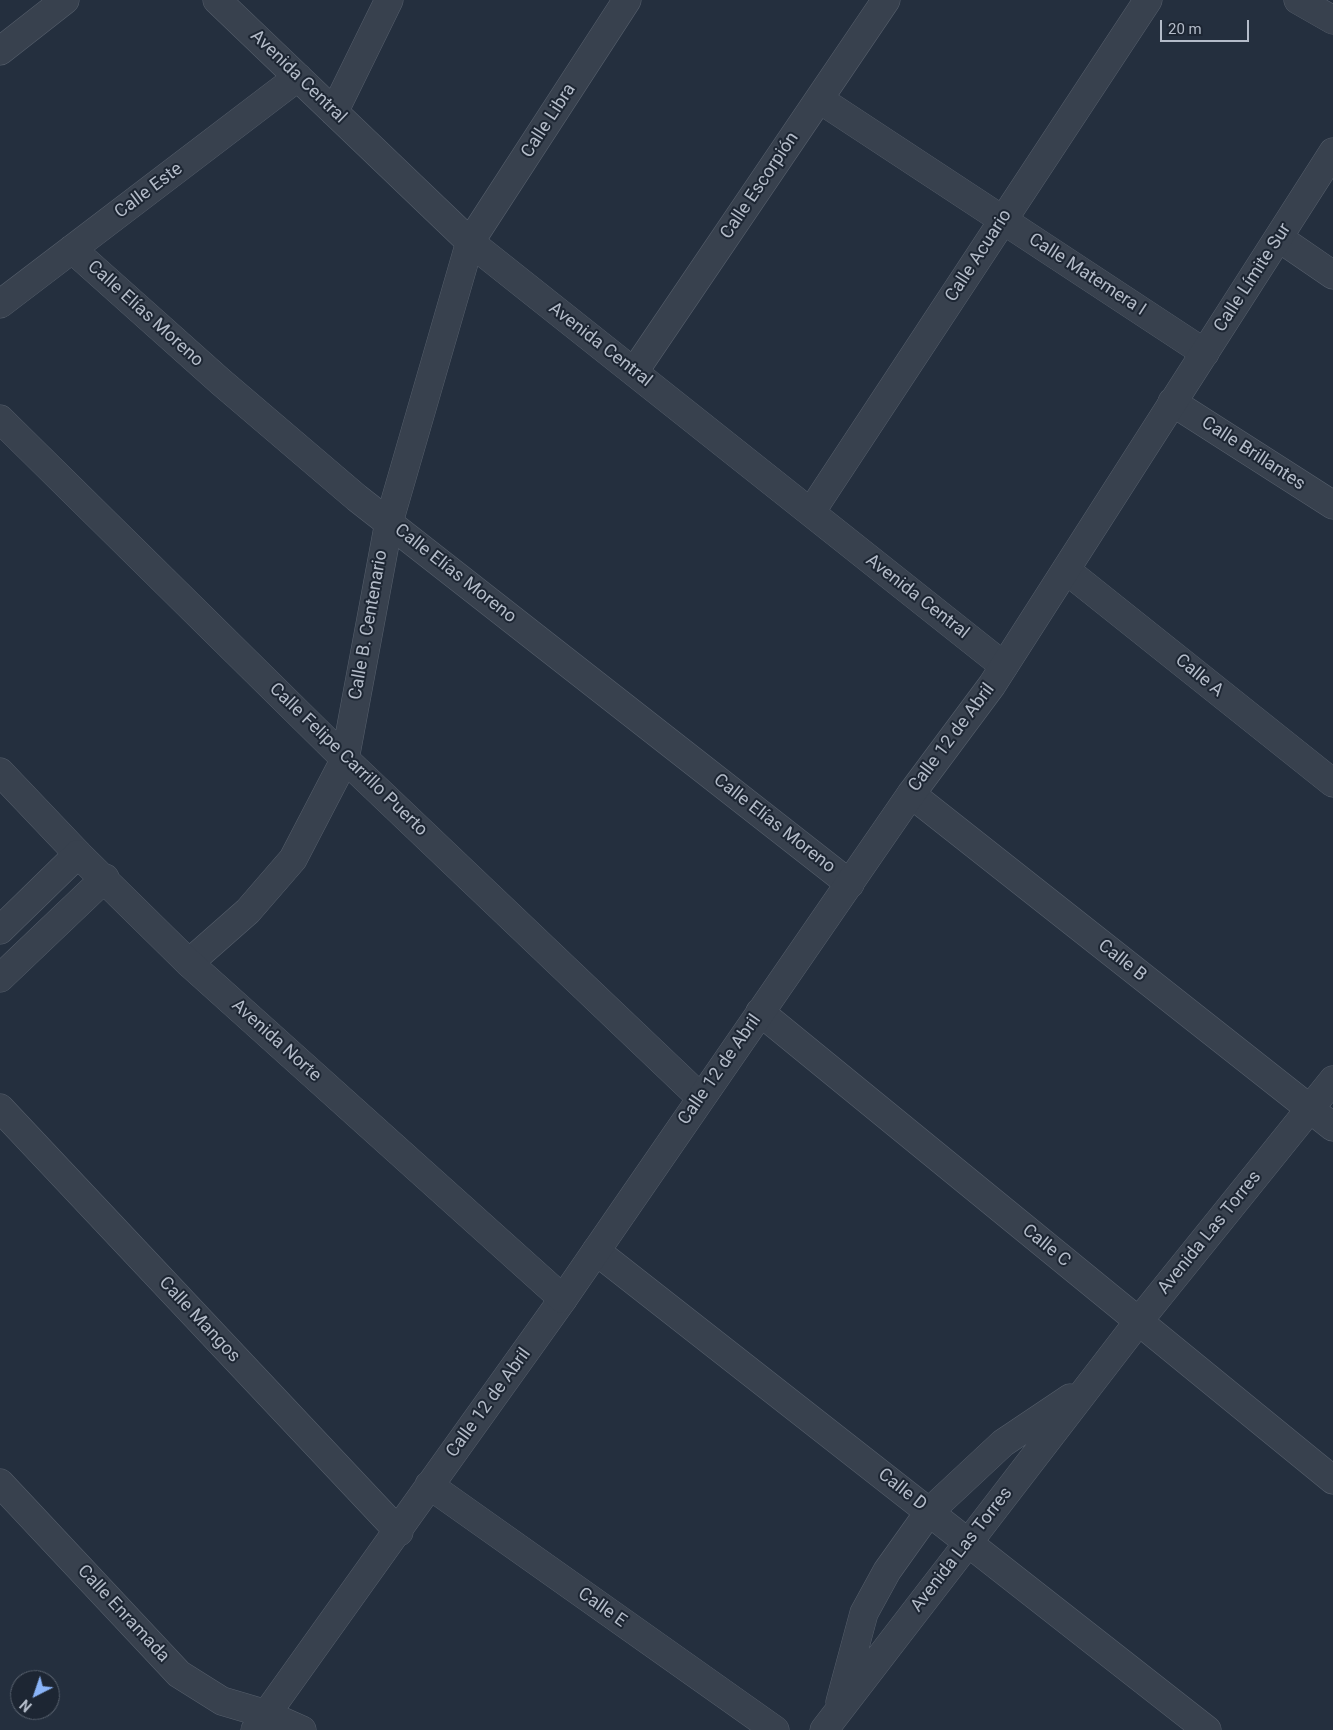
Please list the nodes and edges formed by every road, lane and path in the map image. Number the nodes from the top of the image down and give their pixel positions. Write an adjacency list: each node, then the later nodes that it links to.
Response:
1 (65, 0): 9 (street)
2 (217, 0): 10 (street, Avenida Central)
3 (389, 0): 12 (street)
4 (627, 0): 16 (street, Calle Libra)
5 (886, 0): 11 (street, Calle Escorpión)
6 (1148, 0): 14 (street, Calle Acuario)
7 (1298, 0): 8 (street)
8 (1333, 20)
9 (0, 51)
10 (298, 77): 12 (street, Avenida Central); 17 (street, Calle Este)
11 (819, 99): 14 (street, Calle Matemera I); 21 (street, Calle Escorpión)
12 (334, 112): 16 (street, Avenida Central)
13 (1333, 152): 15 (street, Calle Límite Sur)
14 (1003, 220): 20 (street, Calle Matemera I); 25 (street, Calle Acuario)
15 (1279, 238): 18 (street); 20 (street, Calle Límite Sur)
16 (470, 242): 21 (street, Avenida Central); 26 (street, Calle B. Centenario)
17 (72, 249): 19 (street, Calle Este); 26 (street, Calle Elías Moreno)
18 (1333, 276)
19 (0, 304)
20 (1205, 353): 22 (street, Calle Límite Sur)
21 (634, 372): 25 (street, Avenida Central)
22 (1172, 402): 24 (street, Calle Brillantes); 27 (street, Calle 12 de Abril)
23 (0, 419): 29 (street, Calle Felipe Carrillo Puerto)
24 (1333, 505)
25 (811, 512): 28 (street, Avenida Central)
26 (388, 522): 29 (street, Calle B. Centenario); 35 (street, Calle Elías Moreno)
27 (1066, 570): 28 (street, Calle 12 de Abril); 31 (street, Calle A)
28 (1004, 666): 32 (street, Calle 12 de Abril)
29 (345, 759): 37 (street, Calle B. Centenario); 41 (street, Calle Felipe Carrillo Puerto)
30 (0, 772): 33 (street, Avenida Norte)
31 (1333, 783)
32 (910, 794): 35 (street, Calle 12 de Abril); 43 (street, Calle B)
33 (78, 854): 34 (street, Avenida Norte); 36 (street)
34 (105, 878): 37 (street, Avenida Norte); 38 (street)
35 (850, 884): 39 (street, Calle 12 de Abril)
36 (0, 930)
37 (188, 963): 46 (street, Avenida Norte)
38 (0, 978)
39 (760, 1012): 41 (street, Calle 12 de Abril); 47 (street, Calle C)
40 (1333, 1080): 43 (street, Avenida Las Torres)
41 (700, 1097): 45 (street, Calle 12 de Abril)
42 (0, 1108): 53 (street, Calle Mangos)
43 (1310, 1109): 44 (street, Calle B); 47 (street, Avenida Las Torres)
44 (1333, 1127)
45 (596, 1251): 46 (street, Calle 12 de Abril); 52 (street, Calle D)
46 (563, 1299): 51 (street, Calle 12 de Abril)
47 (1138, 1322): 48 (street, Avenida Las Torres); 49 (street, Calle C)
48 (1088, 1387): 52 (street, Avenida Las Torres); 54 (street, Avenida Las Torres)
49 (1333, 1480)
50 (0, 1483): 55 (street, Calle Enramada)
51 (429, 1486): 53 (street, Calle 12 de Abril); 58 (street, Calle E)
52 (929, 1512): 54 (street, Calle D); 56 (street, Avenida Las Torres)
53 (399, 1532): 55 (street, Calle 12 de Abril)
54 (969, 1542): 56 (street, Avenida Las Torres); 59 (street, Calle D)
55 (261, 1722): 57 (street, Calle Enramada)
56 (831, 1722)
57 (302, 1730)
58 (776, 1730)
59 (1207, 1730)

